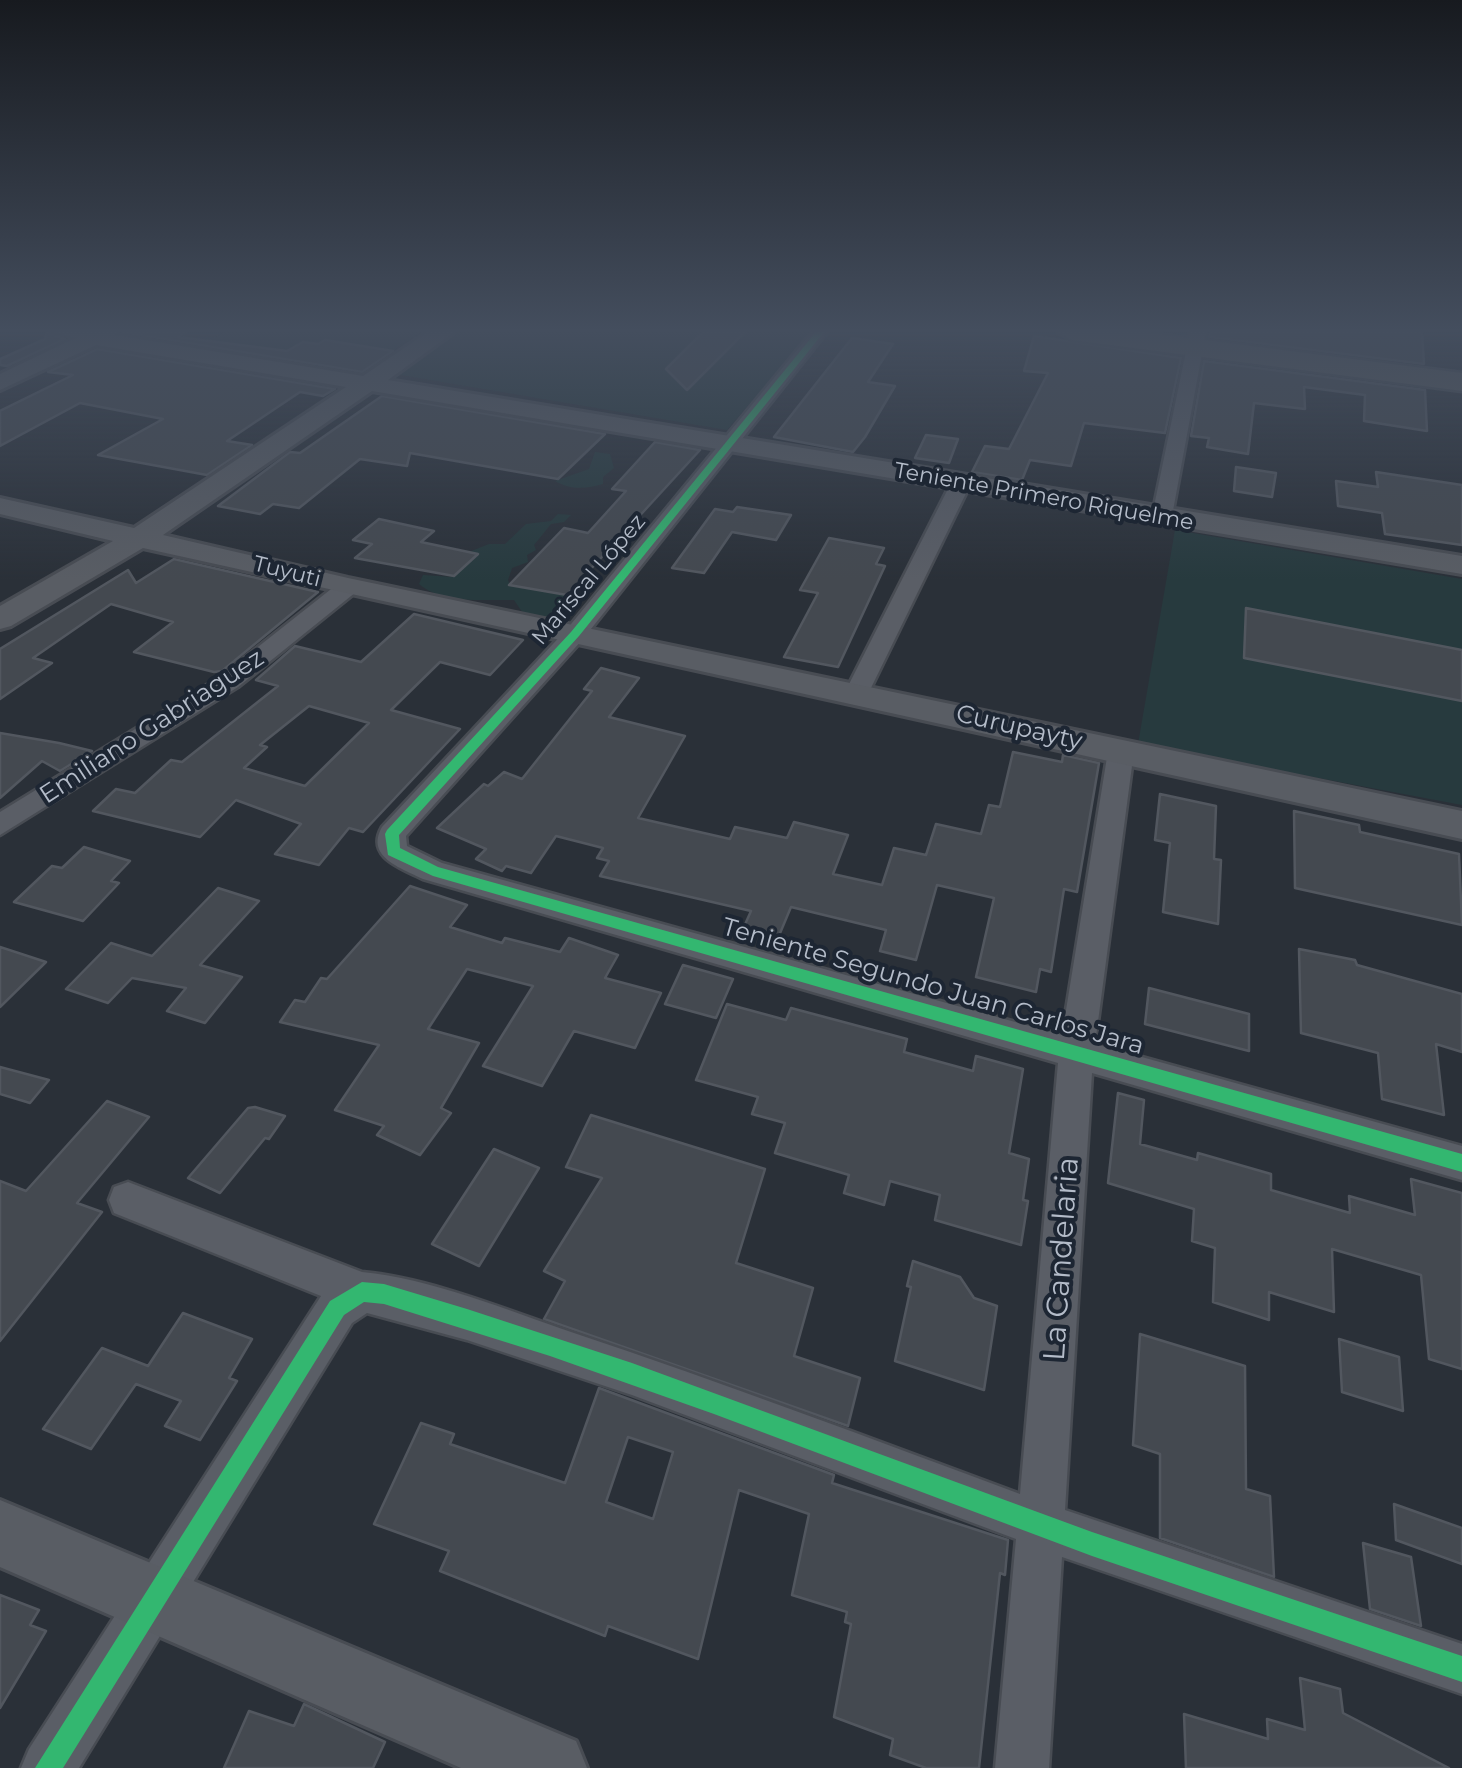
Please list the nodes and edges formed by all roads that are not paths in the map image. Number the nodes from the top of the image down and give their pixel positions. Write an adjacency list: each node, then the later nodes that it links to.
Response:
1 (321, 415): 9 (street)
2 (554, 415): 5 (street, Teniente Primero Riquelme)
3 (753, 415): 5 (street, Mariscal López)
4 (1182, 415): 8 (street)
5 (729, 444): 6 (street, Teniente Primero Riquelme); 13 (street, Mariscal López)
6 (962, 482): 8 (street, Teniente Primero Riquelme); 14 (street)
7 (0, 506): 9 (street, Tuyuti)
8 (1162, 516): 10 (street, Teniente Primero Riquelme)
9 (141, 536): 11 (street, Tuyuti); 12 (street)
10 (1462, 565)
11 (348, 587): 13 (street, Tuyuti); 17 (street, Emiliano Gabriaguez)
12 (0, 619)
13 (575, 634): 14 (street, Curupayty); 18 (street, Mariscal López)
14 (857, 692): 15 (street, Curupayty)
15 (1121, 752): 16 (street, Curupayty); 19 (street, La Candelaria)
16 (1462, 825)
17 (0, 826)
18 (393, 851): 19 (street, Teniente Segundo Juan Carlos Jara)
19 (1076, 1054): 20 (street, Teniente Segundo Juan Carlos Jara); 23 (street, La Candelaria)
20 (1462, 1163)
21 (128, 1200): 22 (street)
22 (362, 1292): 23 (street); 25 (street)
23 (1044, 1526): 26 (street); 29 (street, La Candelaria)
24 (0, 1533): 25 (street)
25 (156, 1600): 27 (street); 28 (street)
26 (1462, 1669)
27 (48, 1768)
28 (550, 1768)
29 (1022, 1768)

